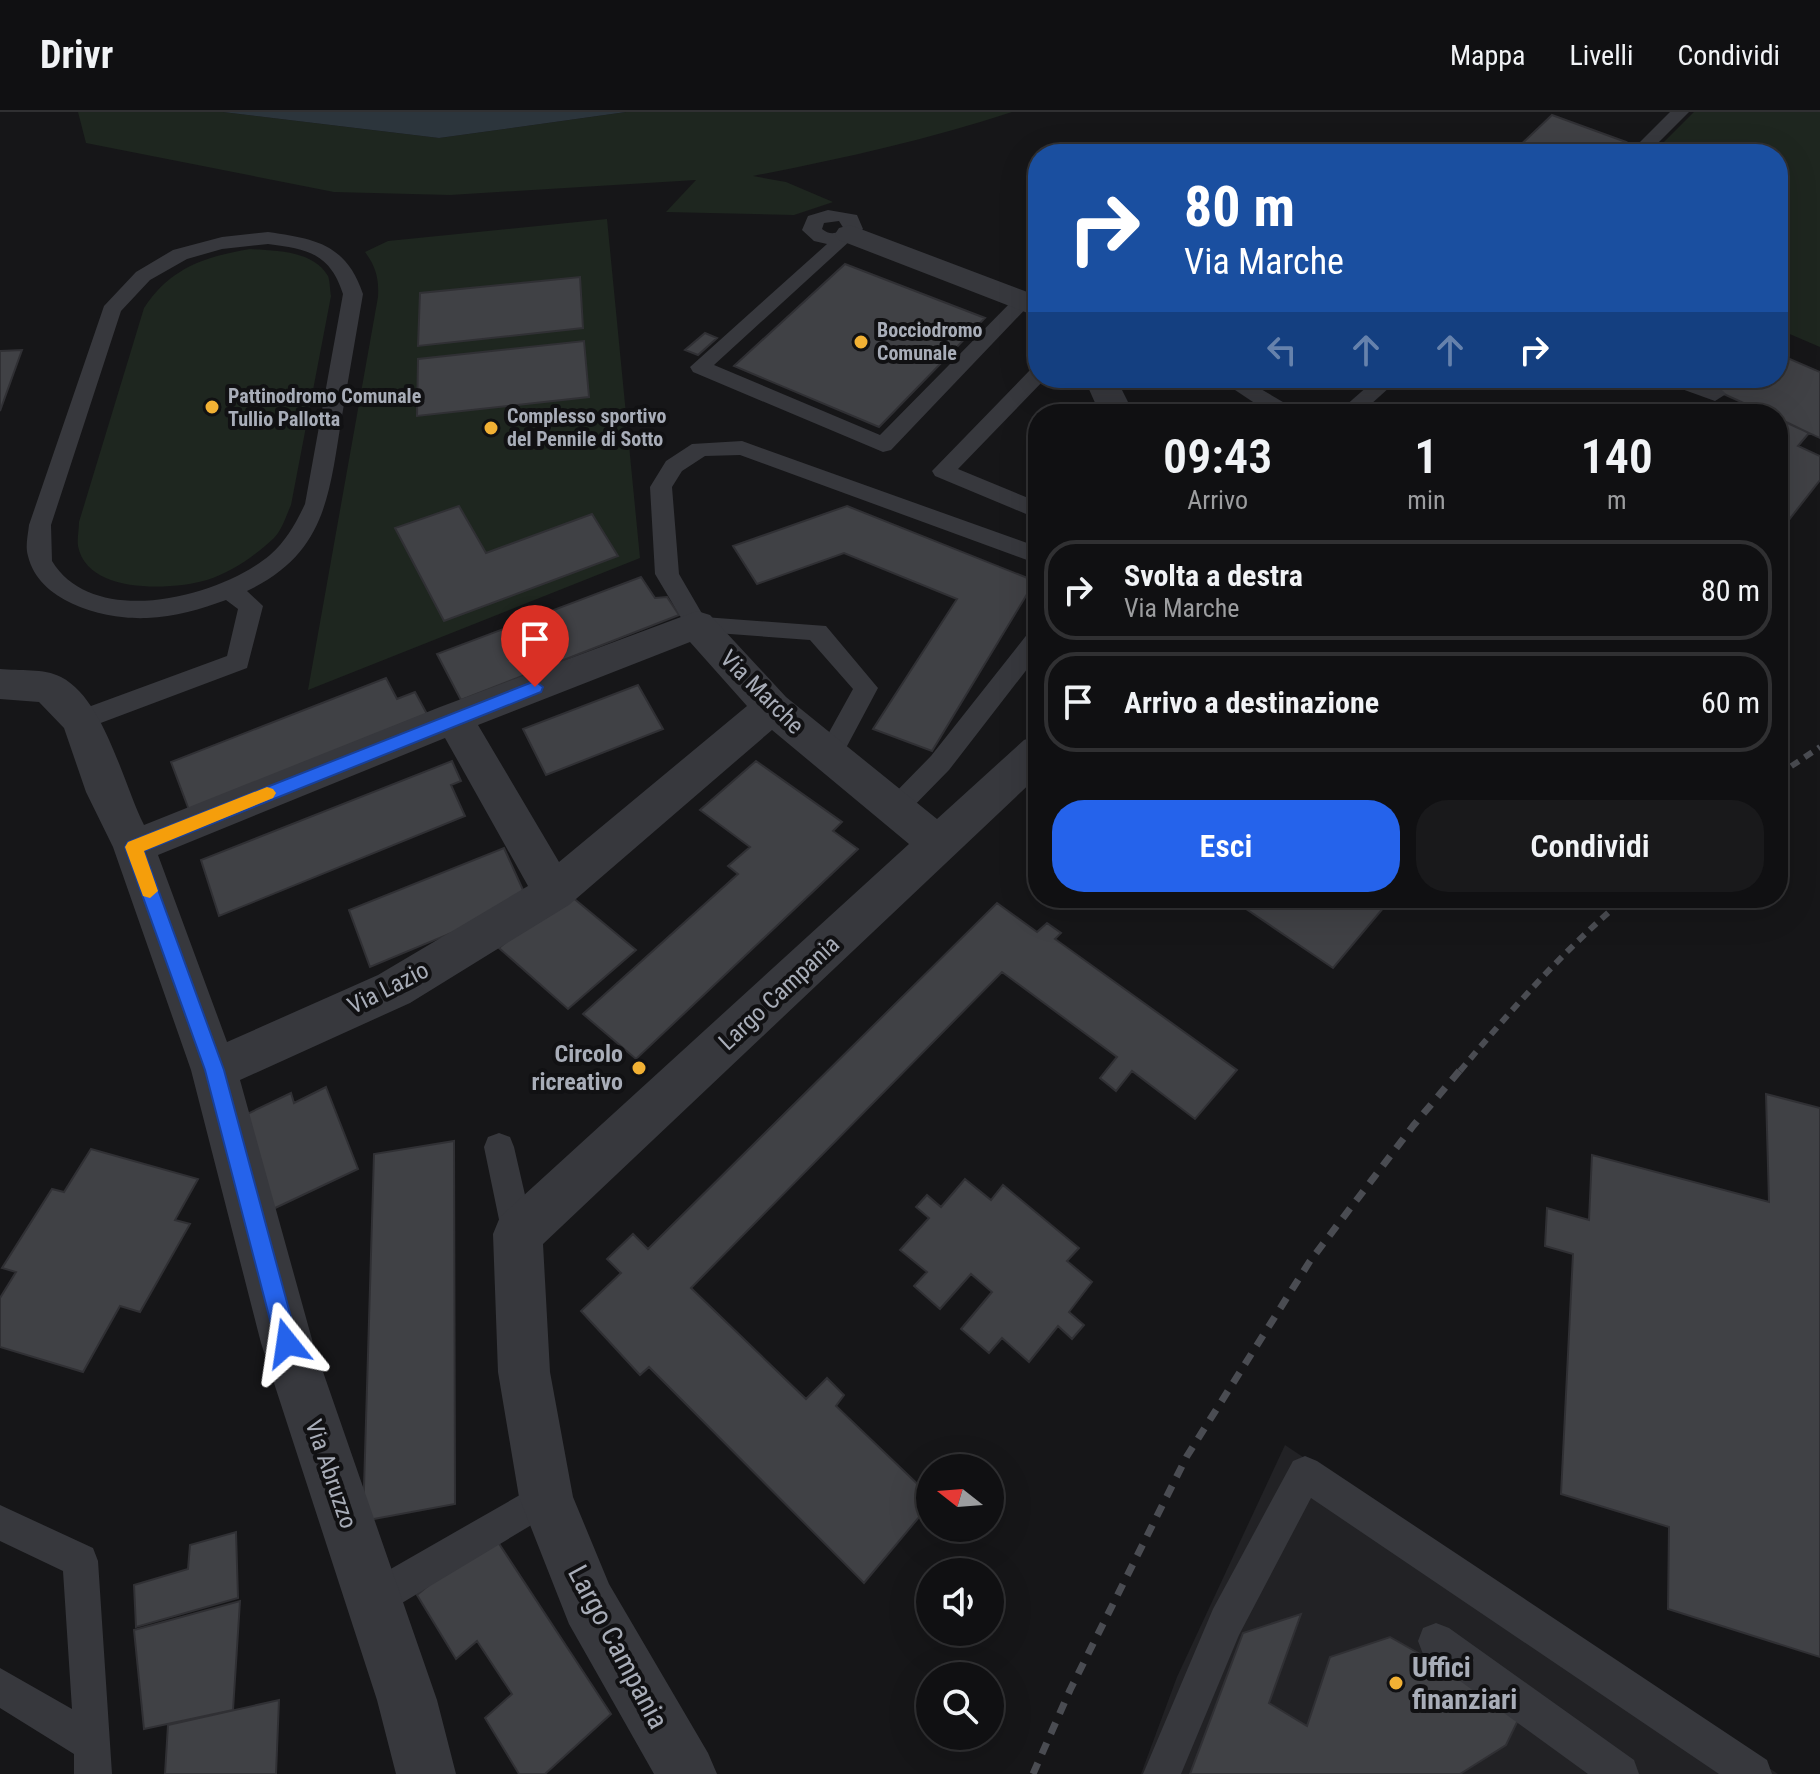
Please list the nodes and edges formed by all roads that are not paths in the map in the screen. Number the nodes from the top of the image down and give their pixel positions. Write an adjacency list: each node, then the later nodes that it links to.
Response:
1 (1680, 112): 2 (lane)
2 (1647, 144)
3 (850, 234): 4 (street); 5 (lane)
4 (1028, 302)
5 (1028, 306)
6 (1028, 384): 13 (lane)
7 (1244, 388): 11 (lane)
8 (1378, 388): 12 (lane)
9 (1699, 388): 10 (lane)
10 (1715, 394)
11 (1270, 404)
12 (1359, 404)
13 (1028, 507)
14 (1028, 552): 16 (lane)
15 (230, 591): 15 (lane); 21 (lane)
16 (697, 625): 19 (street, Via Marche); 20 (street, Via Marche); 22 (lane, Via Marche)
17 (1028, 651): 24 (lane)
18 (0, 684): 21 (street, Via Abruzzo)
19 (772, 708): 22 (street, Via Marche); 27 (street, Via Lazio)
20 (454, 718): 26 (street, Via Marche); 27 (street)
21 (81, 720): 26 (street, Via Abruzzo)
22 (829, 756): 24 (street, Via Marche)
23 (1028, 761): 25 (street, Largo Campania)
24 (894, 810): 25 (street, Via Marche)
25 (940, 845): 30 (street, Largo Campania)
26 (134, 847): 28 (street, Via Abruzzo)
27 (554, 892): 28 (street, Via Lazio)
28 (214, 1070): 33 (street, Via Abruzzo)
29 (499, 1147): 30 (lane, Largo Campania)
30 (518, 1234): 31 (street, Largo Campania)
31 (546, 1497): 33 (lane); 38 (street, Largo Campania)
32 (0, 1523): 36 (lane)
33 (374, 1599): 37 (street, Via Abruzzo)
34 (1436, 1641): 40 (lane)
35 (0, 1687): 36 (lane)
36 (93, 1759)
37 (426, 1774)
38 (687, 1774)
39 (1162, 1774): 41 (lane)
40 (1620, 1774)
41 (1753, 1774)

